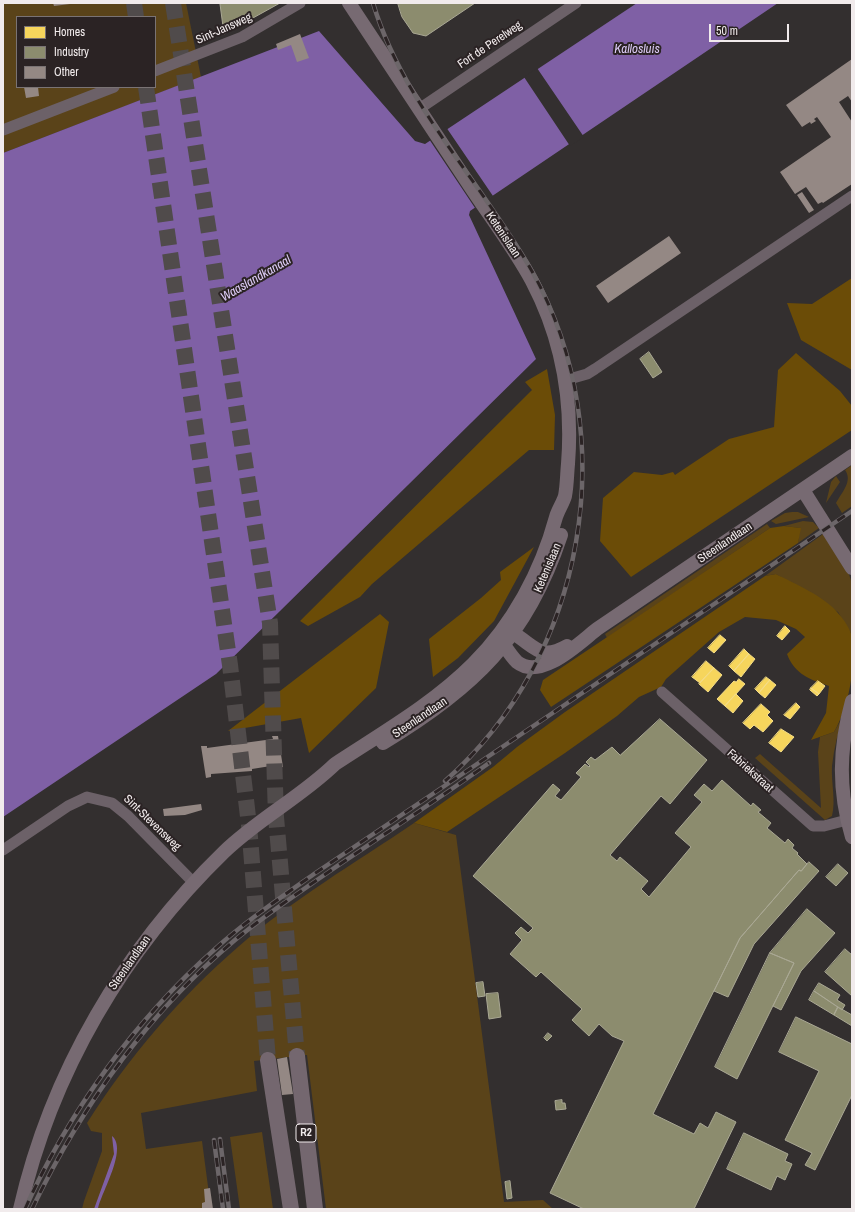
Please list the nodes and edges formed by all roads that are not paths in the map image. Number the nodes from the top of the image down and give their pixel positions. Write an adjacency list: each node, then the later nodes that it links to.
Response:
1 (300, 3): 4 (street, Sint-Jansweg)
2 (350, 3): 6 (main road, Ketenislaan)
3 (576, 3): 6 (street, Fort de Perelweg)
4 (156, 71)
5 (111, 88): 7 (street)
6 (419, 109): 9 (main road, Ketenislaan)
7 (3, 130)
8 (852, 196): 9 (street)
9 (566, 380): 14 (main road, Ketenislaan)
10 (852, 456): 11 (main road, Steenlandlaan)
11 (803, 490): 12 (main road); 13 (main road, Steenlandlaan)
12 (852, 568)
13 (597, 629): 14 (main road, Steenlandlaan); 14 (main road, Steenlandlaan)
14 (505, 635): 20 (main road, Steenlandlaan)
15 (662, 692): 17 (street, Fabriekstraat)
16 (852, 701): 17 (main road)
17 (847, 820): 18 (main road)
18 (852, 838)
19 (3, 850): 20 (street, Sint-Stevensweg)
20 (194, 883): 23 (main road, Steenlandlaan)
21 (297, 1056): 25 (highway, R2)
22 (268, 1060): 24 (highway, R2)
23 (20, 1209)
24 (291, 1209)
25 (315, 1209)

